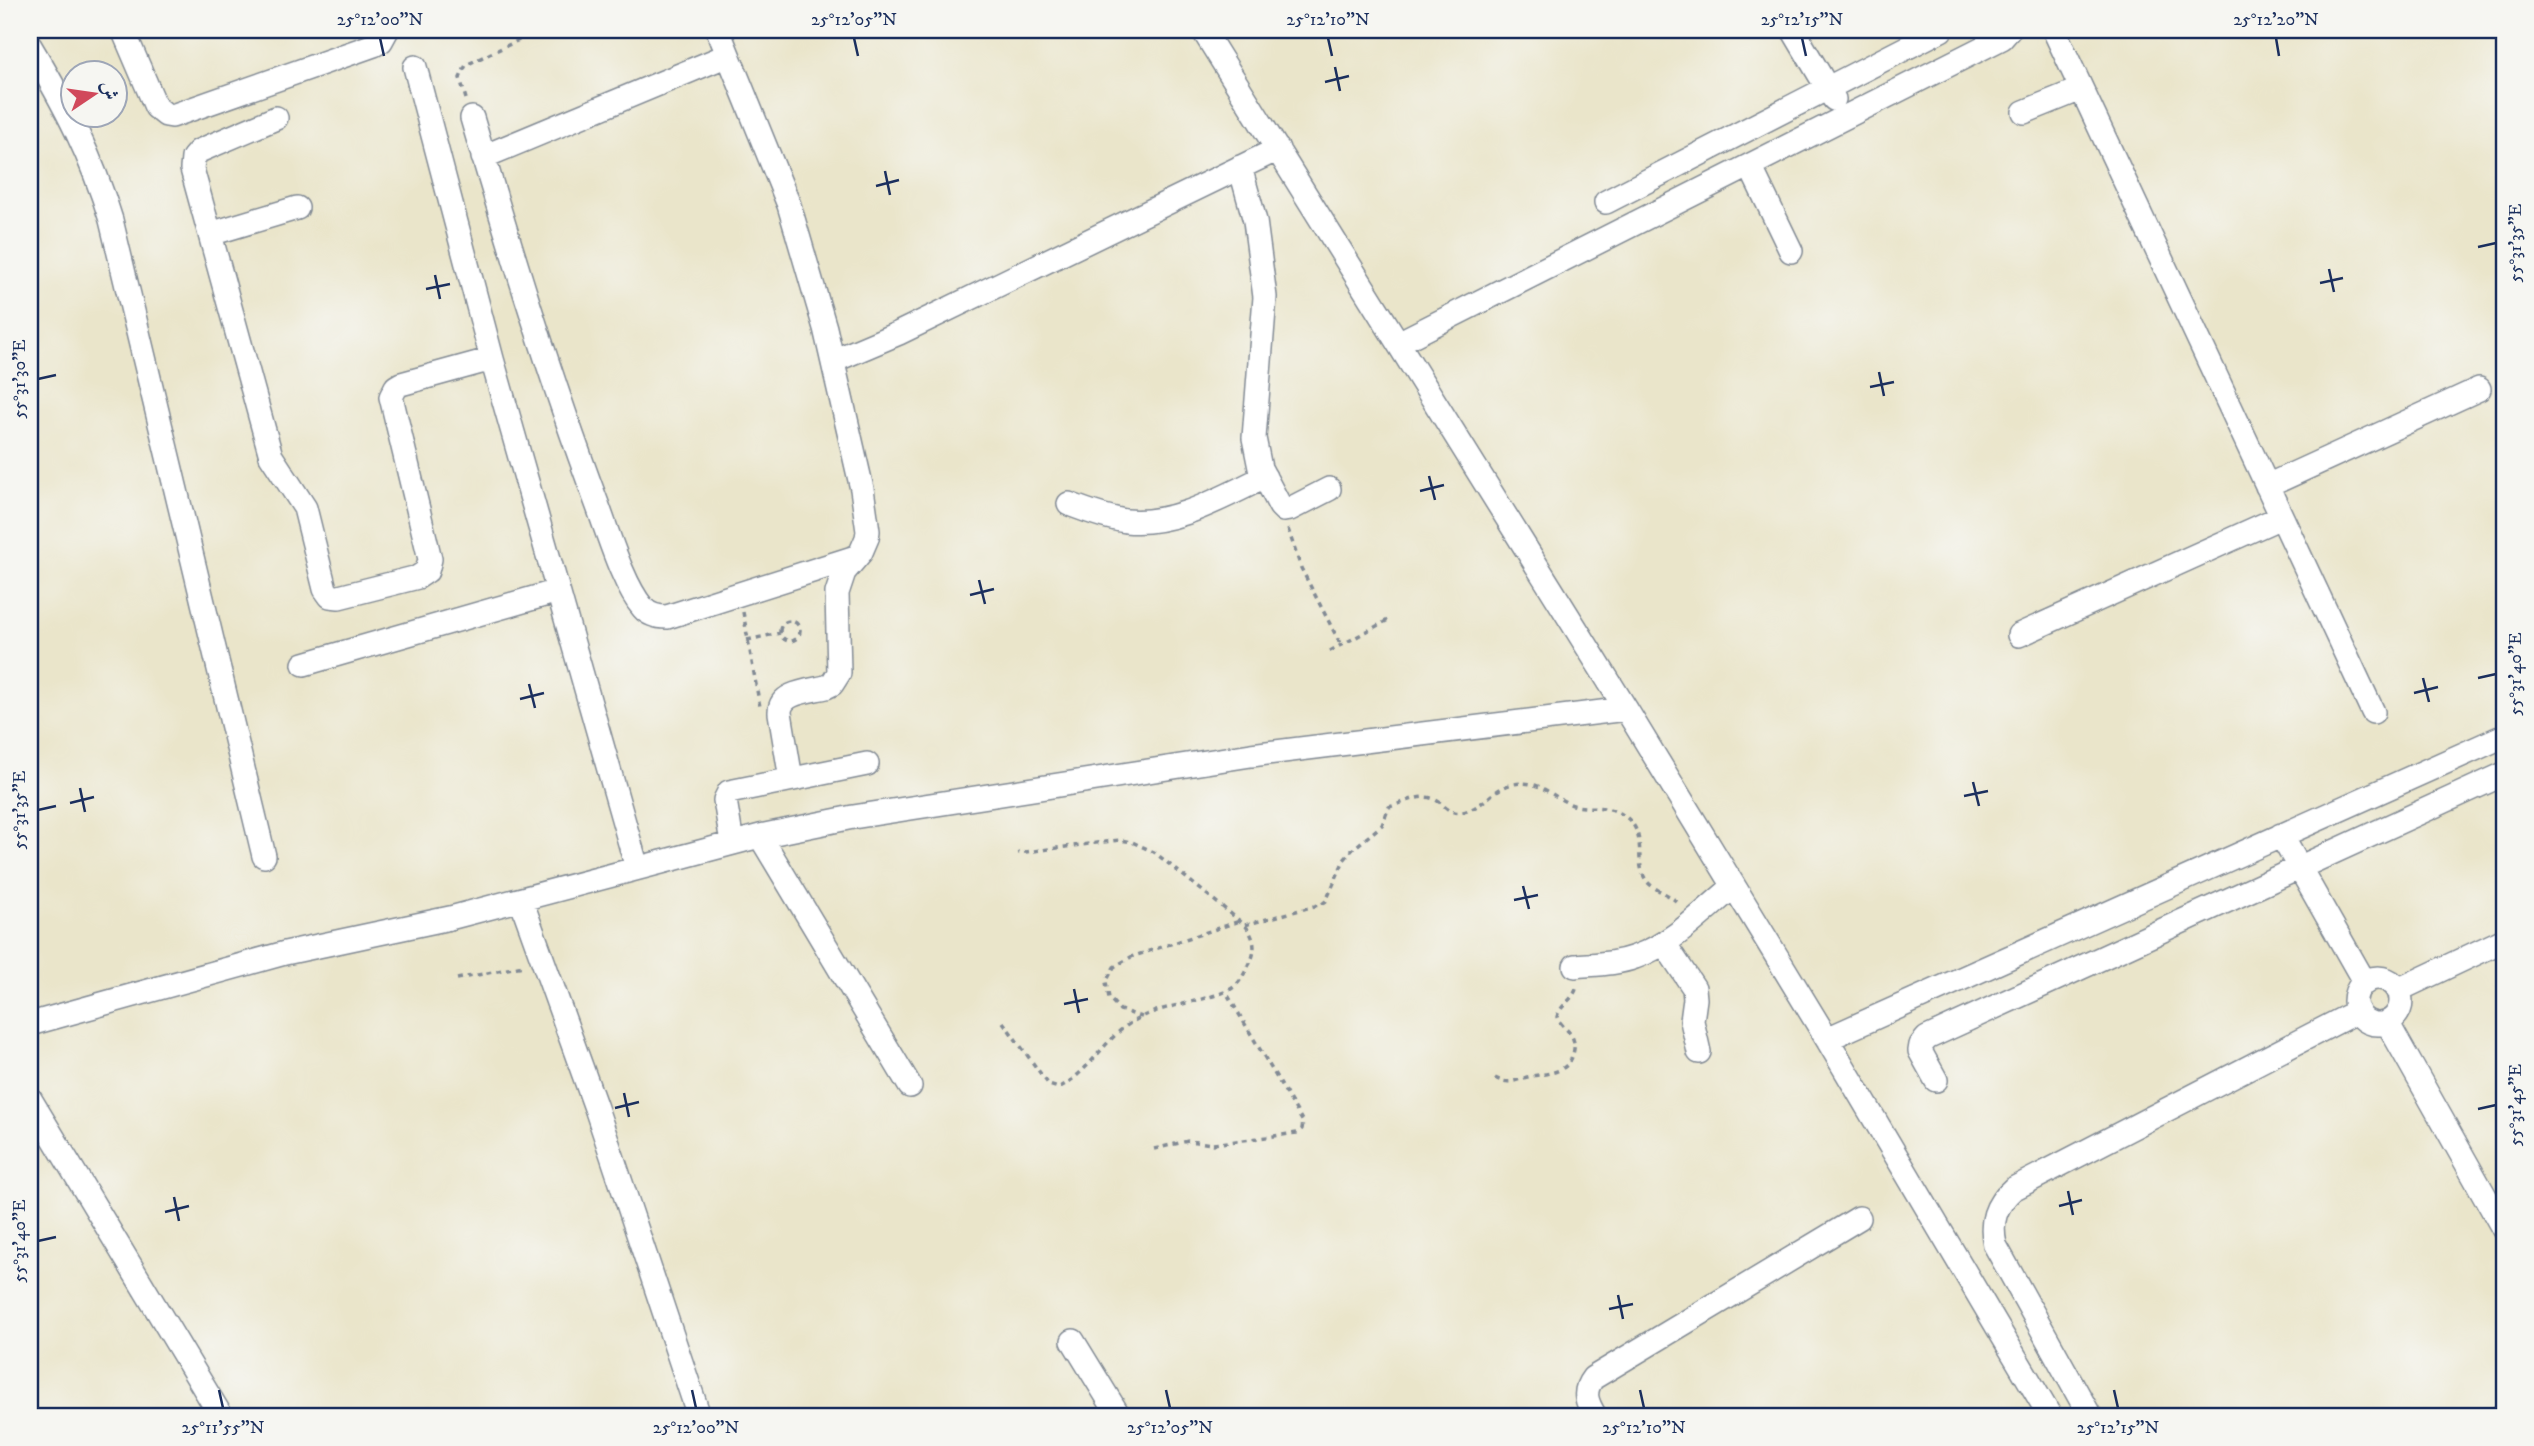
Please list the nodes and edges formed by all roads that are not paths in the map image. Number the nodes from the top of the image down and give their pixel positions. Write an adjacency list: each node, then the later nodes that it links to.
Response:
1 (123, 30): 2 (street)
2 (387, 30)
3 (718, 30): 10 (street)
4 (1203, 30): 18 (street)
5 (1793, 30): 12 (street)
6 (1941, 30): 12 (street)
7 (2009, 30): 15 (street)
8 (2054, 30): 13 (street)
9 (30, 46): 48 (street)
10 (728, 55): 19 (street); 28 (street)
11 (415, 67): 27 (street)
12 (1828, 89): 15 (street); 22 (street)
13 (2081, 89): 14 (street); 31 (street)
14 (2024, 112)
15 (1846, 117): 20 (street)
16 (276, 118): 24 (street)
17 (472, 118): 19 (street)
18 (1278, 149): 21 (street); 26 (street)
19 (484, 157): 35 (street)
20 (1750, 166): 25 (street); 26 (street)
21 (1240, 167): 28 (street); 30 (street)
22 (1606, 202)
23 (297, 208): 24 (street)
24 (210, 234): 27 (street)
25 (1791, 251)
26 (1398, 343): 39 (street)
27 (492, 359): 36 (street)
28 (833, 361): 35 (street)
29 (2479, 389): 31 (street)
30 (1265, 477): 32 (street); 33 (street)
31 (2267, 486): 34 (street)
32 (1329, 489)
33 (1069, 504)
34 (2281, 517): 37 (street); 40 (street)
35 (856, 558): 44 (street)
36 (558, 591): 38 (street); 50 (street)
37 (2019, 635)
38 (304, 664)
39 (1626, 709): 46 (street); 51 (street)
40 (2373, 712)
41 (2504, 736): 45 (street)
42 (867, 764): 44 (street)
43 (2504, 774): 49 (street)
44 (792, 779): 47 (street)
45 (2281, 835): 49 (street); 61 (street)
46 (760, 836): 47 (street); 64 (street)
47 (732, 843): 50 (street)
48 (264, 856)
49 (2299, 867): 56 (street); 63 (street)
50 (637, 868): 52 (street)
51 (1734, 886): 54 (street); 61 (street)
52 (521, 900): 60 (street); 70 (street)
53 (2504, 940): 57 (street)
54 (1664, 943): 55 (street); 62 (street)
55 (1575, 966)
56 (2365, 983): 57 (street); 58 (street)
57 (2398, 990): 59 (street)
58 (2358, 1011): 59 (street); 74 (street)
59 (2387, 1022): 67 (street)
60 (30, 1024)
61 (1827, 1038): 73 (street)
62 (1699, 1052)
63 (1936, 1080)
64 (911, 1086)
65 (30, 1099): 69 (street)
66 (1859, 1218): 72 (street)
67 (2504, 1230)
68 (1073, 1341): 71 (street)
69 (221, 1416)
70 (699, 1416)
71 (1119, 1416)
72 (1595, 1416)
73 (2050, 1416)
74 (2090, 1416)

